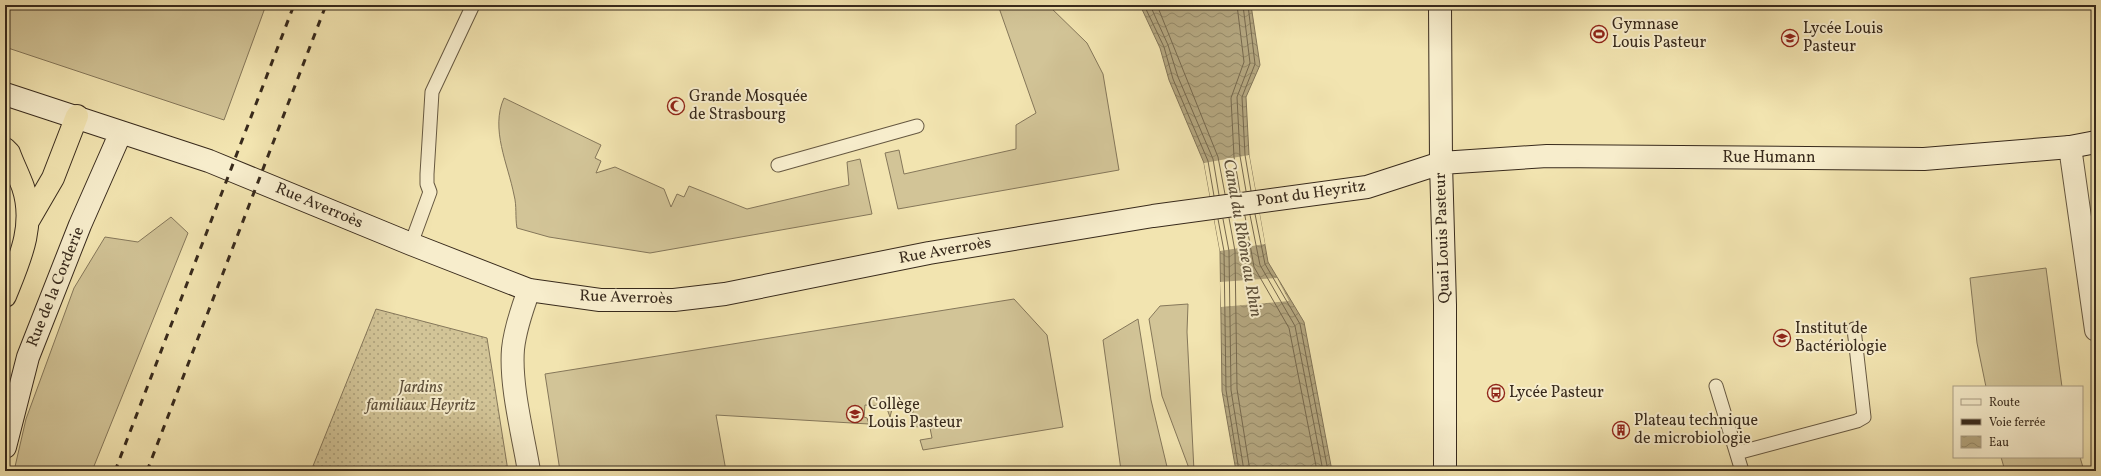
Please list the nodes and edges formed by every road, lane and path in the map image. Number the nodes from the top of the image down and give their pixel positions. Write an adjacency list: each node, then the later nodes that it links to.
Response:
1 (473, 5): 14 (lane)
2 (1440, 5): 10 (main road, Quai Louis Pasteur)
3 (5, 94): 4 (main road, Rue Averroès)
4 (77, 116): 6 (main road, Rue Averroès); 13 (highway)
5 (917, 126): 11 (lane)
6 (121, 132): 14 (main road, Rue Averroès); 20 (main road, Rue de la Corderie)
7 (2096, 142): 8 (main road, Rue Humann)
8 (2070, 147): 10 (main road, Rue Humann); 18 (main road)
9 (5, 149): 13 (highway)
10 (1441, 163): 12 (main road, Pont du Heyritz); 23 (main road, Quai Louis Pasteur)
11 (778, 165)
12 (1153, 216): 15 (main road, Rue Averroès)
13 (28, 221): 16 (highway)
14 (411, 244): 15 (main road, Rue Averroès)
15 (529, 290): 22 (main road)
16 (5, 296)
17 (1854, 329): 21 (lane)
18 (2096, 330)
19 (1716, 386): 21 (lane)
20 (5, 447)
21 (1737, 453): 24 (lane)
22 (529, 471)
23 (1445, 471)
24 (1742, 471)

